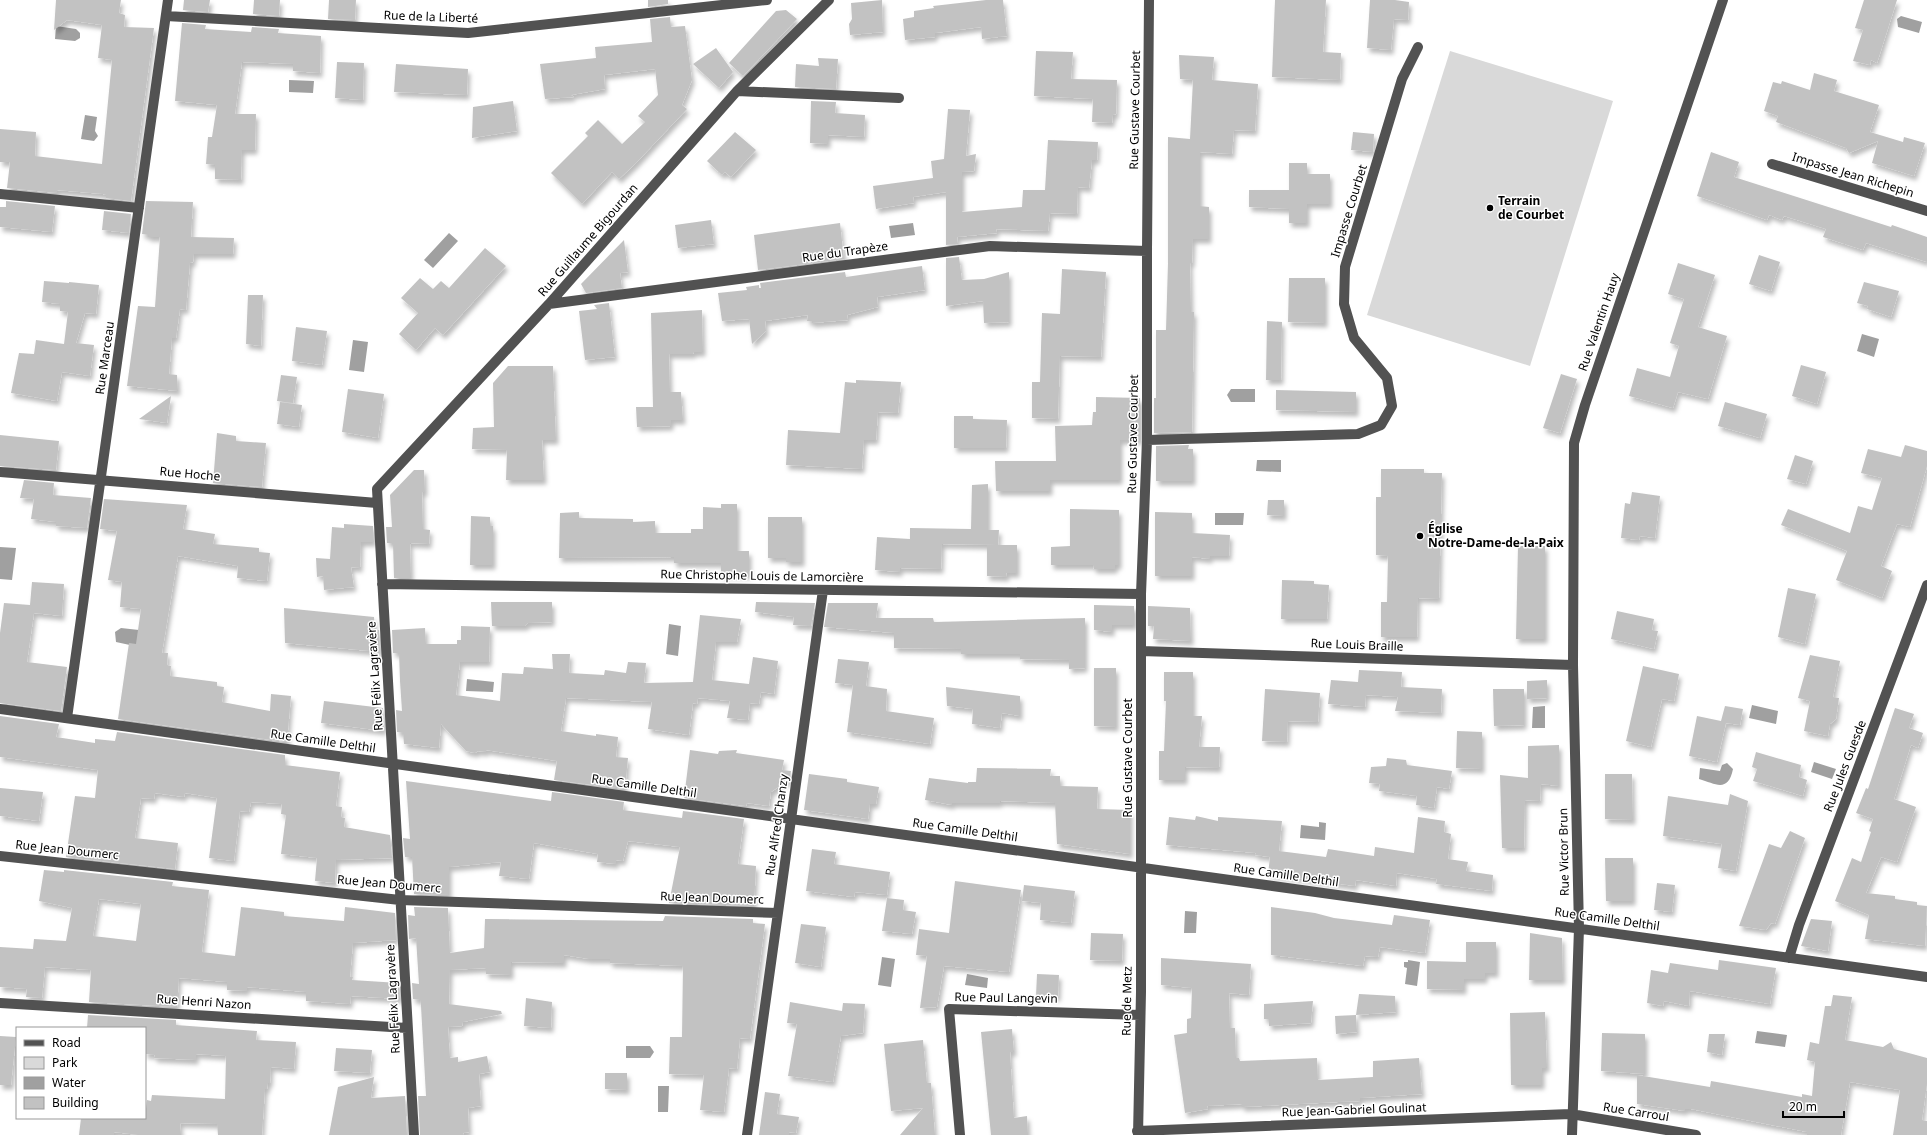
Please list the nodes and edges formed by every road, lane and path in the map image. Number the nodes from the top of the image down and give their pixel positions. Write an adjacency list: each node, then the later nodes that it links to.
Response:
1 (168, 0): 6 (street, Rue Marceau)
2 (767, 0): 6 (street, Rue de la Liberté)
3 (829, 0): 8 (street, Rue Guillaume Bigourdan)
4 (1149, 0): 14 (street, Rue Gustave Courbet)
5 (1723, 0): 25 (street, Rue Valentin Hauy)
6 (166, 16): 12 (street, Rue Marceau)
7 (1418, 47): 16 (street, Impasse Courbet)
8 (737, 91): 9 (street); 15 (street, Rue Guillaume Bigourdan)
9 (899, 98)
10 (1772, 164): 13 (street, Impasse Jean Richepin)
11 (0, 194): 12 (street)
12 (139, 208): 18 (street, Rue Marceau)
13 (1927, 211)
14 (1146, 251): 15 (street, Rue du Trapèze); 16 (street, Rue Gustave Courbet)
15 (549, 304): 19 (street, Rue Guillaume Bigourdan)
16 (1147, 440): 23 (street, Rue Gustave Courbet)
17 (0, 472): 18 (street, Rue Hoche)
18 (101, 480): 19 (street, Rue Hoche); 27 (street, Rue Marceau)
19 (378, 503): 20 (street, Rue Félix Lagravère)
20 (382, 584): 22 (street, Rue Christophe Louis de Lamorcière); 28 (street, Rue Félix Lagravère)
21 (1927, 585): 35 (street, Rue Jules Guesde)
22 (823, 590): 23 (street, Rue Christophe Louis de Lamorcière); 29 (street, Rue Alfred Chanzy)
23 (1141, 594): 24 (street, Rue Gustave Courbet)
24 (1141, 651): 25 (street, Rue Louis Braille); 31 (street, Rue Gustave Courbet)
25 (1573, 665): 34 (street, Rue Victor Brun)
26 (0, 709): 27 (street, Rue Camille Delthil)
27 (67, 718): 28 (street, Rue Camille Delthil)
28 (394, 764): 29 (street, Rue Camille Delthil); 32 (street, Rue Félix Lagravère)
29 (792, 819): 31 (street, Rue Camille Delthil); 33 (street, Rue Alfred Chanzy)
30 (0, 856): 32 (street, Rue Jean Doumerc)
31 (1140, 868): 34 (street, Rue Camille Delthil); 38 (street, Rue de Metz)
32 (400, 900): 33 (street, Rue Jean Doumerc); 39 (street, Rue Félix Lagravère)
33 (778, 913): 43 (street, Rue Alfred Chanzy)
34 (1579, 928): 35 (street, Rue Camille Delthil); 40 (street, Rue Victor Brun)
35 (1789, 958): 36 (street, Rue Camille Delthil)
36 (1927, 977)
37 (0, 1003): 39 (street, Rue Henri Nazon)
38 (1140, 1015): 41 (street, Rue de Metz); 44 (street, Rue Paul Langevin)
39 (407, 1028): 42 (street, Rue Félix Lagravère)
40 (1571, 1114): 41 (street, Rue Jean-Gabriel Goulinat); 45 (street, Rue Victor Brun); 46 (street, Rue Carroul)
41 (1137, 1133)
42 (414, 1135)
43 (747, 1135)
44 (960, 1135)
45 (1572, 1135)
46 (1696, 1135)

